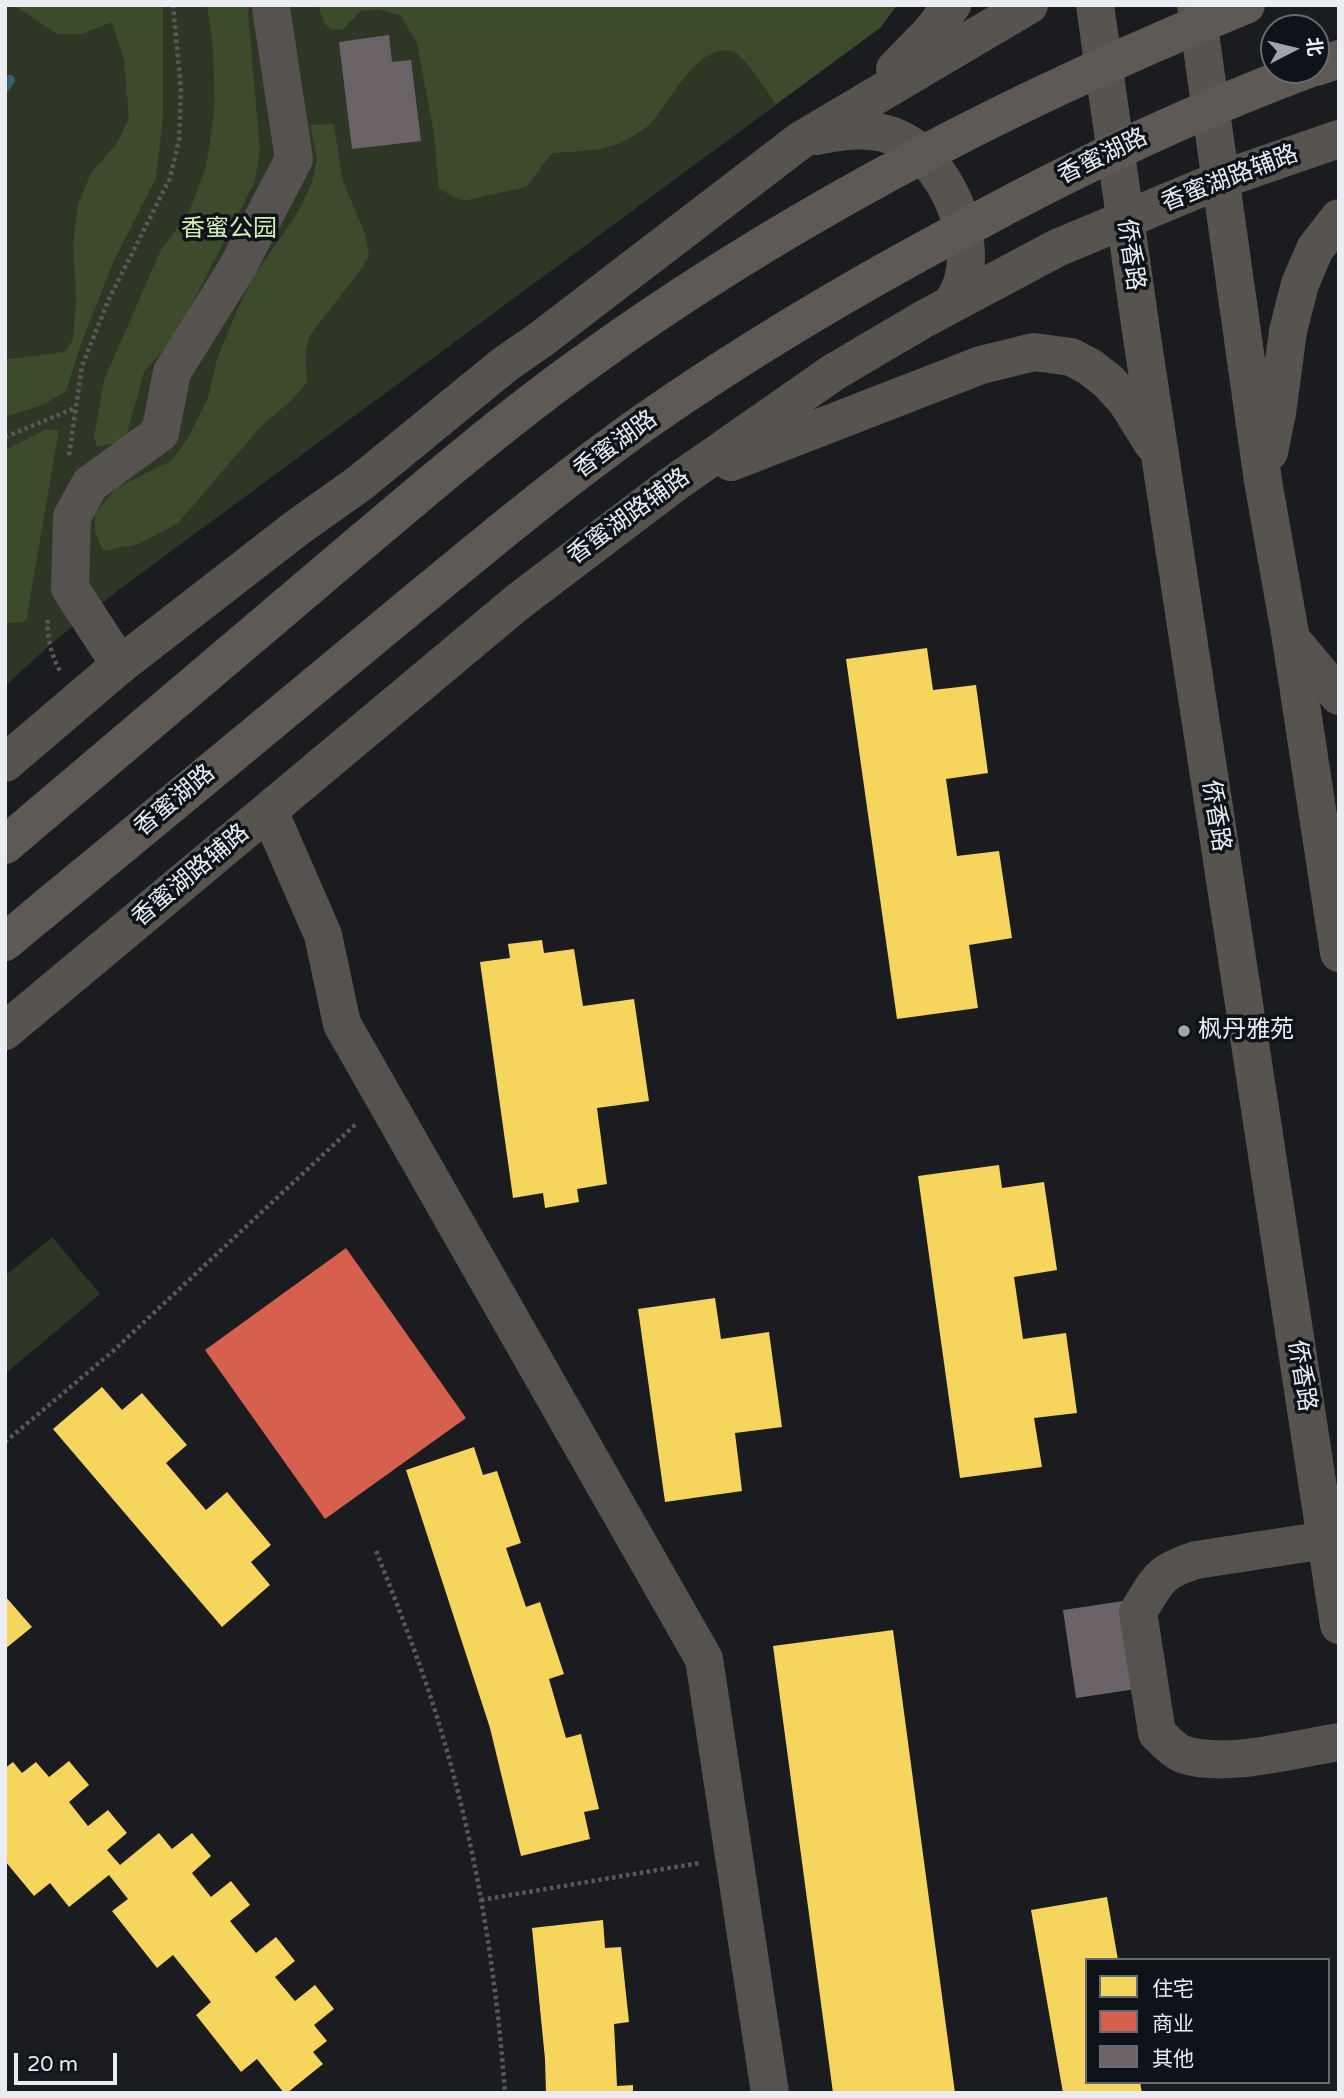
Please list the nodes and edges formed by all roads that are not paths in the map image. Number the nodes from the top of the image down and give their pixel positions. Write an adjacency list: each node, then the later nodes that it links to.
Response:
1 (952, 5): 8 (main road)
2 (1028, 5): 8 (main road)
3 (1095, 5): 12 (main road, 侨香路)
4 (1196, 5): 10 (main road)
5 (1245, 5): 22 (highway, bridge)
6 (271, 8): 18 (street)
7 (1269, 84): 23 (highway, 香蜜湖路, bridge)
8 (817, 131): 13 (main road); 18 (main road)
9 (1339, 139): 10 (main road, 香蜜湖路辅路)
10 (1220, 180): 12 (main road, 香蜜湖路辅路); 15 (main road)
11 (1339, 218): 15 (main road)
12 (1126, 221): 13 (main road, 香蜜湖路辅路); 14 (main road, 侨香路)
13 (950, 305): 16 (main road, 香蜜湖路辅路)
14 (1164, 480): 16 (main road); 26 (main road, 侨香路)
15 (1263, 481): 17 (main road)
16 (672, 485): 21 (main road, 香蜜湖路辅路)
17 (1291, 639): 19 (street); 24 (main road)
18 (120, 665): 20 (main road)
19 (1339, 696)
20 (5, 763)
21 (269, 811): 25 (main road, 香蜜湖路辅路); 29 (street)
22 (5, 845)
23 (5, 942)
24 (1339, 953)
25 (5, 1031)
26 (1326, 1540): 27 (main road, 侨香路); 28 (street)
27 (1339, 1625)
28 (1339, 1742)
29 (770, 2093)

